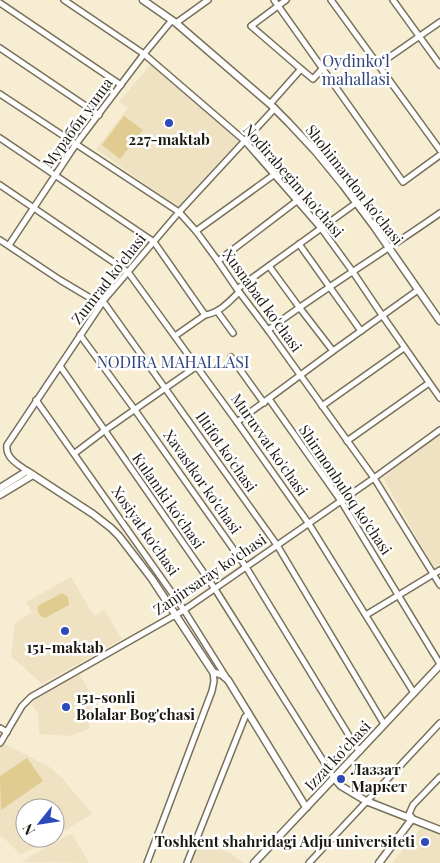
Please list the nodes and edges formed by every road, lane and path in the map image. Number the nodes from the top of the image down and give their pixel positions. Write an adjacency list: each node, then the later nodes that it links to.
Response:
1 (64, 0): 14 (street, Nodirabegim ko'chasi)
2 (143, 0): 10 (main road, Shohimardon ko'chasi)
3 (208, 0): 10 (street, Мурабби улица)
4 (274, 0): 9 (street)
5 (286, 0): 9 (street)
6 (331, 0): 15 (street)
7 (393, 0): 12 (street)
8 (0, 3): 19 (street)
9 (278, 6): 17 (street); 18 (street)
10 (174, 21): 14 (street, Мурабби улица); 21 (main road, Shohimardon ko'chasi)
11 (440, 22): 12 (street)
12 (420, 37): 15 (street); 16 (street)
13 (0, 48): 22 (street)
14 (144, 54): 19 (street, Мурабби улица); 24 (street, Nodirabegim ko'chasi)
15 (378, 65): 26 (street)
16 (440, 65)
17 (323, 68): 18 (street); 27 (street)
18 (300, 69): 21 (street, Zumrad ko'chasi)
19 (122, 85): 22 (street, Мурабби улица)
20 (0, 94): 25 (street, Xusnabad ko'chasi)
21 (272, 106): 24 (street, Zumrad ko'chasi); 32 (main road, Shohimardon ko'chasi)
22 (98, 115): 25 (street, Мурабби улица)
23 (0, 138): 29 (street)
24 (246, 141): 28 (street, Nodirabegim ko'chasi); 34 (street, Zumrad ko'chasi)
25 (76, 144): 29 (street, Мурабби улица); 34 (street, Xusnabad ko'chasi)
26 (440, 150)
27 (440, 155)
28 (275, 174): 31 (street, Nodirabegim ko'chasi); 37 (street)
29 (55, 175): 33 (street, Мурабби улица); 39 (street)
30 (0, 184): 33 (street, Muruvvat ko'chasi)
31 (298, 200): 36 (street, Nodirabegim ko'chasi); 43 (street)
32 (356, 203): 36 (street); 42 (main road, Shohimardon ko'chasi)
33 (34, 208): 41 (street, Мурабби улица); 45 (street, Muruvvat ko'chasi)
34 (179, 212): 37 (street, Xusnabad ko'chasi); 39 (street, Zumrad ko'chasi)
35 (440, 213): 42 (street)
36 (321, 228): 40 (street); 46 (street, Nodirabegim ko'chasi)
37 (196, 231): 43 (street, Xusnabad ko'chasi)
38 (0, 240): 41 (street, Iltifot ko'chasi)
39 (154, 242): 45 (street, Zumrad ko'chasi); 53 (street)
40 (300, 244): 44 (street); 47 (street)
41 (9, 245): 50 (street, Iltifot ko'chasi)
42 (389, 248): 46 (street); 49 (main road, Shohimardon ko'chasi)
43 (218, 261): 48 (street, Xusnabad ko'chasi)
44 (269, 266): 48 (street); 51 (street)
45 (128, 272): 50 (street, Zumrad ko'chasi); 60 (street, Muruvvat ko'chasi)
46 (353, 272): 47 (street); 54 (street, Nodirabegim ko'chasi)
47 (330, 287): 51 (street); 57 (street)
48 (238, 290): 52 (street); 56 (street, Xusnabad ko'chasi)
49 (418, 290): 54 (street); 55 (main road, Shohimardon ko'chasi)
50 (101, 303): 59 (street, Zumrad ko'chasi); 68 (street, Iltifot ko'chasi)
51 (299, 307): 56 (street); 62 (street)
52 (216, 311): 53 (street); 58 (street)
53 (205, 315): 60 (street)
54 (382, 316): 57 (street); 61 (street, Nodirabegim ko'chasi)
55 (440, 321)
56 (268, 330): 66 (street, Xusnabad ko'chasi)
57 (362, 331): 62 (street)
58 (233, 333)
59 (80, 335): 64 (street, Zumrad ko'chasi); 73 (street, Xavastkor ko'chasi)
60 (175, 336): 65 (street, Muruvvat ko'chasi)
61 (404, 348): 67 (street, Nodirabegim ko'chasi); 72 (street)
62 (333, 351): 66 (street)
63 (231, 357): 71 (street, Shirmonbuloq ko'chasi)
64 (60, 366): 70 (street, Zumrad ko'chasi); 76 (street, Kulamki ko'chasi)
65 (197, 366): 68 (street); 74 (street, Muruvvat ko'chasi)
66 (301, 375): 71 (street); 72 (street, Xusnabad ko'chasi)
67 (429, 383): 69 (street, Nodirabegim ko'chasi); 77 (street)
68 (165, 388): 73 (street); 85 (street, Iltifot ko'chasi)
69 (440, 398)
70 (36, 400): 78 (street, Xosiyat ko'chasi); 79 (street, Zumrad ko'chasi)
71 (266, 401): 74 (street); 83 (street, Shirmonbuloq ko'chasi)
72 (322, 406): 77 (street, Xusnabad ko'chasi)
73 (135, 410): 76 (street); 86 (street, Xavastkor ko'chasi)
74 (237, 422): 84 (street, Muruvvat ko'chasi)
75 (440, 430): 80 (street, Zanjirsaray ko'chasi)
76 (104, 431): 78 (street); 90 (street, Kulamki ko'chasi)
77 (347, 441): 80 (street, Xusnabad ko'chasi)
78 (74, 453): 92 (street, Xosiyat ko'chasi)
79 (30, 473): 81 (main road); 82 (main road); 93 (main road, Xosiyat ko'chasi)
80 (374, 478): 83 (street, Zanjirsaray ko'chasi); 88 (street, Xusnabad ko'chasi)
81 (0, 488)
82 (0, 495)
83 (341, 501): 84 (street, Zanjirsaray ko'chasi); 91 (street, Shirmonbuloq ko'chasi)
84 (309, 524): 85 (street, Zanjirsaray ko'chasi); 94 (street, Muruvvat ko'chasi)
85 (277, 546): 86 (street, Zanjirsaray ko'chasi); 101 (street, Iltifot ko'chasi)
86 (246, 567): 90 (street, Zanjirsaray ko'chasi); 105 (street, Xavastkor ko'chasi)
87 (440, 570): 88 (street)
88 (433, 574): 89 (street, Xusnabad ko'chasi); 91 (street)
89 (440, 585)
90 (215, 589): 92 (street, Zanjirsaray ko'chasi); 107 (street, Kulamki ko'chasi)
91 (399, 595): 94 (street); 95 (street, Shirmonbuloq ko'chasi)
92 (184, 610): 93 (street, Zanjirsaray ko'chasi); 97 (street, Xosiyat ko'chasi)
93 (176, 615): 96 (main road, Xosiyat ko'chasi); 103 (street, Zanjirsaray ko'chasi)
94 (366, 615): 98 (street, Muruvvat ko'chasi)
95 (440, 665): 98 (main road, Izzat ko'chasi)
96 (212, 672): 97 (main road); 112 (street)
97 (228, 680): 99 (main road, Xosiyat ko'chasi)
98 (414, 693): 101 (main road, Izzat ko'chasi)
99 (248, 714): 109 (main road, Xosiyat ko'chasi); 113 (street)
100 (440, 723): 108 (street)
101 (384, 724): 105 (main road, Izzat ko'chasi)
102 (0, 728): 103 (street)
103 (7, 732): 104 (street, Zanjirsaray ko'chasi)
104 (0, 743)
105 (360, 751): 107 (main road, Izzat ko'chasi)
106 (440, 776): 110 (street)
107 (334, 778): 108 (main road); 109 (main road, Izzat ko'chasi)
108 (367, 800): 110 (main road); 115 (street)
109 (308, 807): 114 (main road, Izzat ko'chasi)
110 (410, 817): 111 (main road); 116 (main road); 117 (main road)
111 (440, 828)
112 (147, 863)
113 (187, 863)
114 (254, 863)
115 (309, 863)
116 (374, 863)
117 (379, 863)

